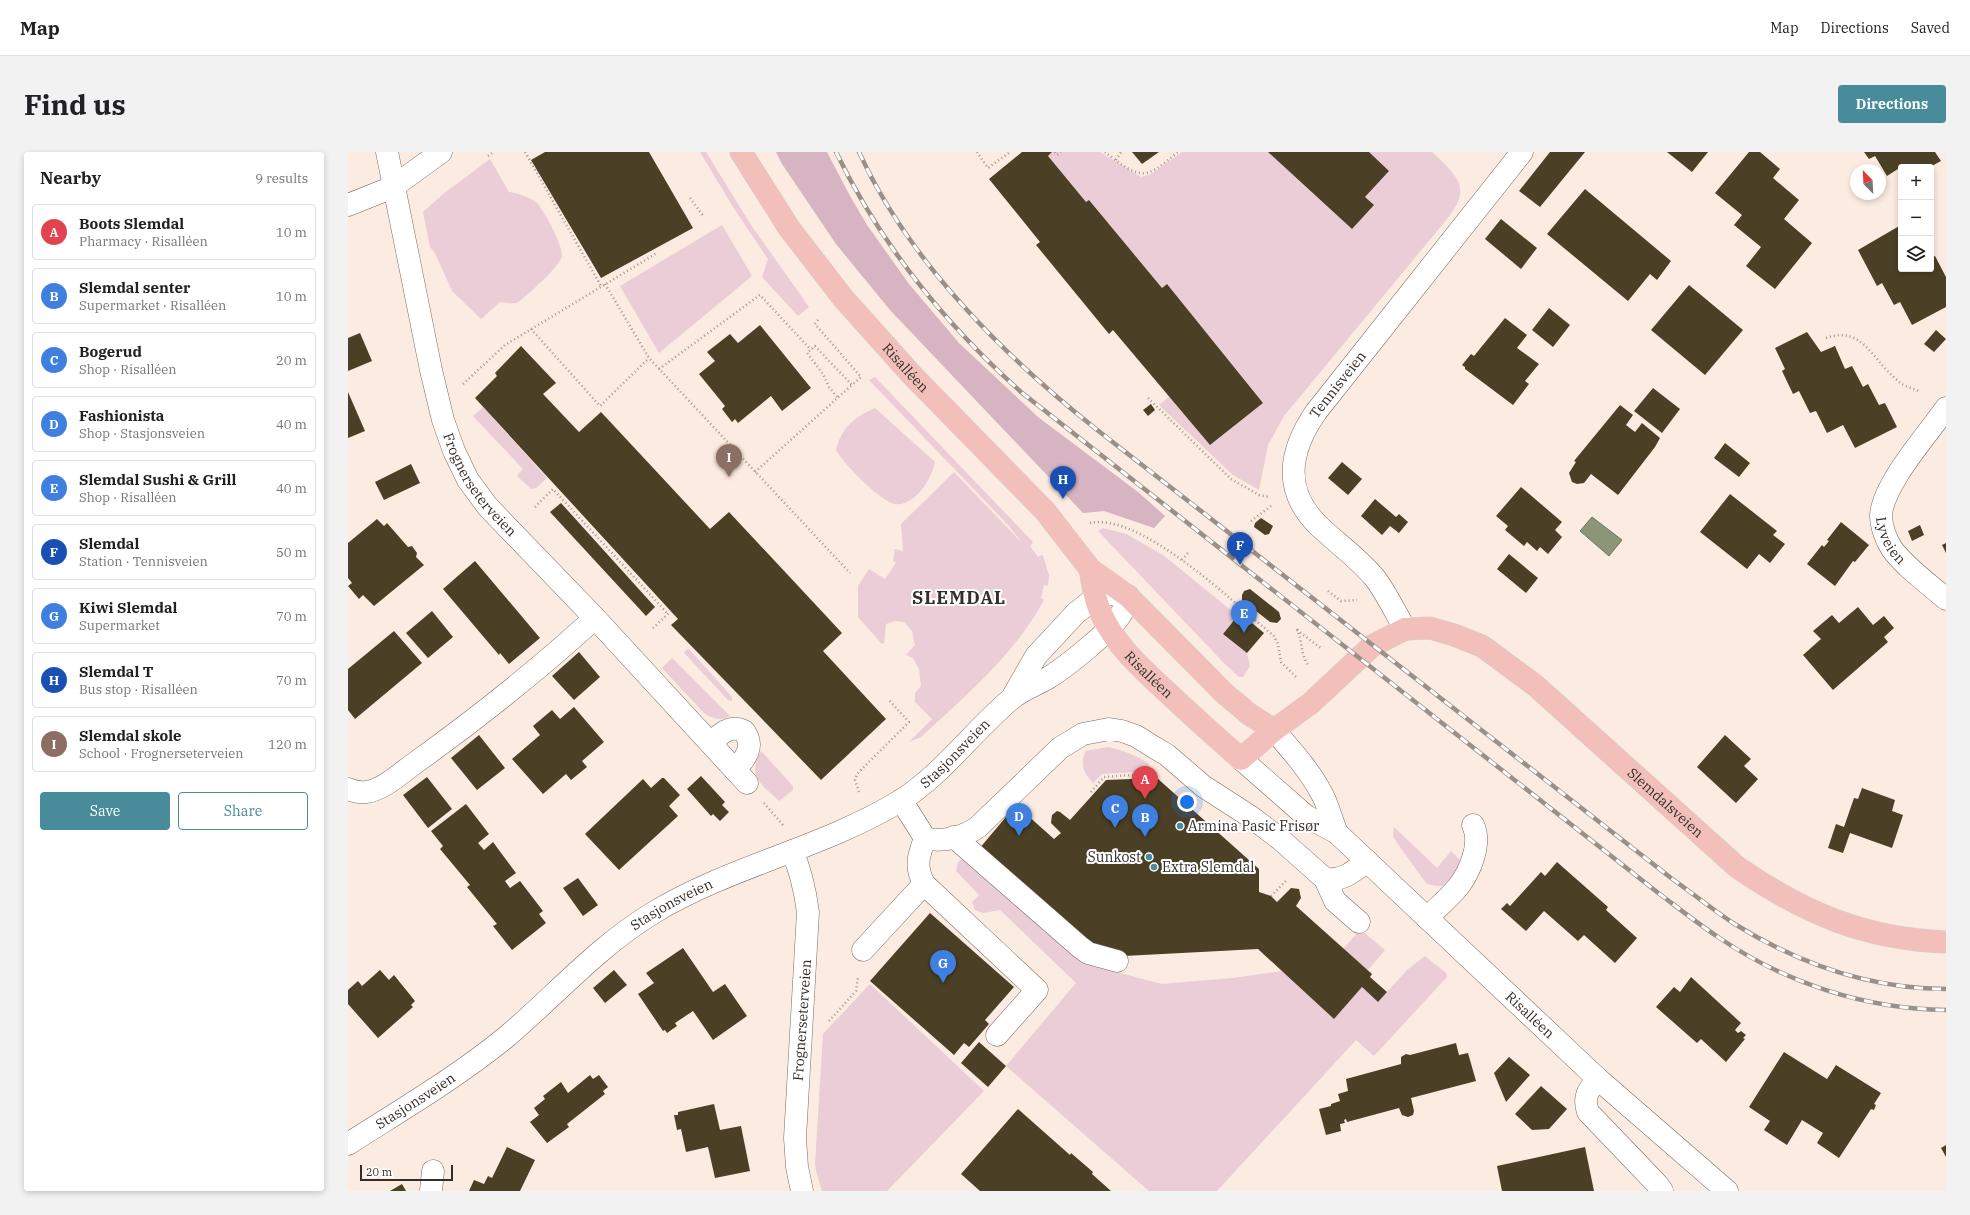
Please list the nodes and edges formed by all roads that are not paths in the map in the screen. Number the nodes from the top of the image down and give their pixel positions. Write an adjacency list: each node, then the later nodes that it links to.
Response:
1 (387, 152): 5 (street, Frognerseterveien)
2 (441, 152): 5 (street)
3 (741, 152): 8 (main road, Risalléen)
4 (1522, 152): 14 (street, Tennisveien)
5 (394, 187): 6 (street); 12 (street, Frognerseterveien)
6 (348, 205)
7 (1946, 408): 11 (street, Lyveien)
8 (1090, 568): 9 (main road, Risalléen); 10 (main road, Risalléen)
9 (1128, 596): 10 (street, Stasjonsveien); 13 (street, Stasjonsveien); 16 (main road, Risalléen)
10 (1095, 598): 13 (main road, Risalléen); 15 (street, Stasjonsveien)
11 (1946, 599)
12 (596, 618): 17 (street, Frognerseterveien); 19 (street)
13 (1109, 628): 15 (street, Stasjonsveien); 18 (main road, Risalléen)
14 (1405, 629): 16 (main road); 31 (main road, Slemdalsveien)
15 (1012, 698): 20 (street, Stasjonsveien)
16 (1274, 730): 18 (main road); 22 (street, Risalléen)
17 (711, 743): 17 (street, Frognerseterveien)
18 (1241, 759): 22 (street, Risalléen)
19 (348, 788)
20 (901, 800): 24 (street); 25 (street, Stasjonsveien)
21 (1473, 825): 29 (street)
22 (1337, 833): 26 (street, Risalléen)
23 (954, 837): 24 (street); 27 (street); 33 (street)
24 (925, 838): 28 (street)
25 (792, 850): 36 (street, Stasjonsveien); 37 (street, Frognerseterveien)
26 (1367, 862): 27 (street); 29 (street, Risalléen)
27 (1325, 879): 30 (street)
28 (924, 884): 32 (street); 34 (street)
29 (1427, 918): 35 (street, Risalléen)
30 (1359, 922)
31 (1946, 942)
32 (863, 950)
33 (1118, 960)
34 (997, 1035)
35 (1598, 1079): 38 (street); 39 (street, Risalléen)
36 (348, 1144)
37 (802, 1191)
38 (1662, 1191)
39 (1727, 1191)

